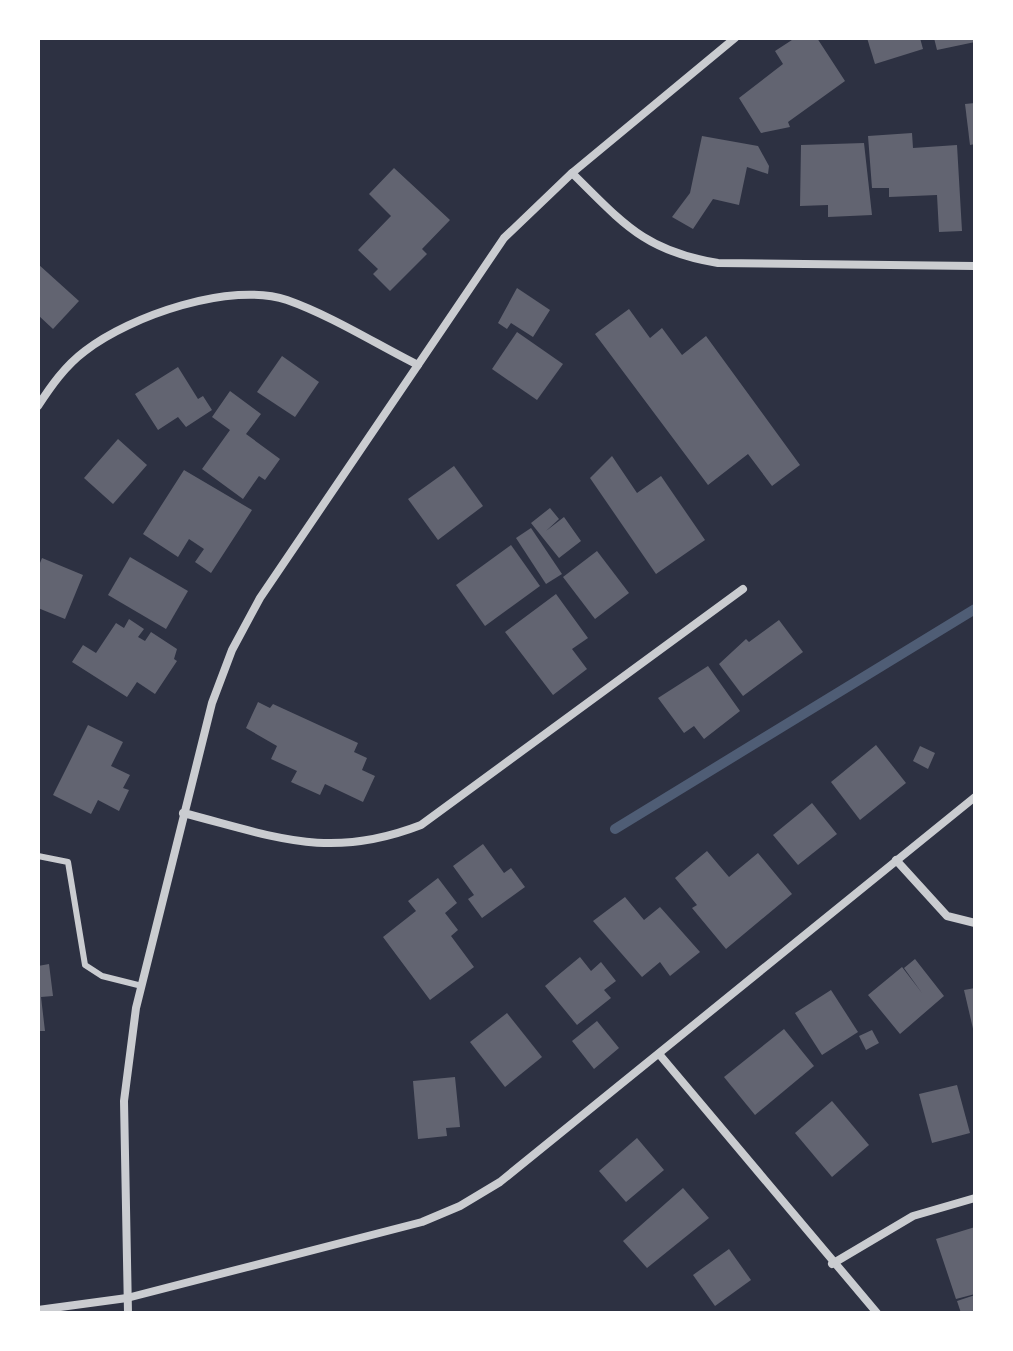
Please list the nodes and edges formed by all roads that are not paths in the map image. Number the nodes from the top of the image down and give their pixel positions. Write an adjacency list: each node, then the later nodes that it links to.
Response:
1 (735, 38): 2 (street)
2 (572, 173): 3 (street); 4 (street)
3 (975, 266)
4 (418, 365): 5 (street); 8 (street)
5 (38, 406)
6 (743, 589): 8 (street)
7 (975, 797): 10 (street)
8 (183, 813): 12 (street)
9 (38, 856): 12 (lane)
10 (896, 860): 11 (street); 13 (street)
11 (975, 923)
12 (142, 986): 16 (street)
13 (659, 1054): 15 (street); 16 (street)
14 (975, 1198): 15 (street)
15 (832, 1264): 19 (street)
16 (127, 1298): 17 (street); 18 (street)
17 (38, 1310)
18 (128, 1313)
19 (877, 1313)

